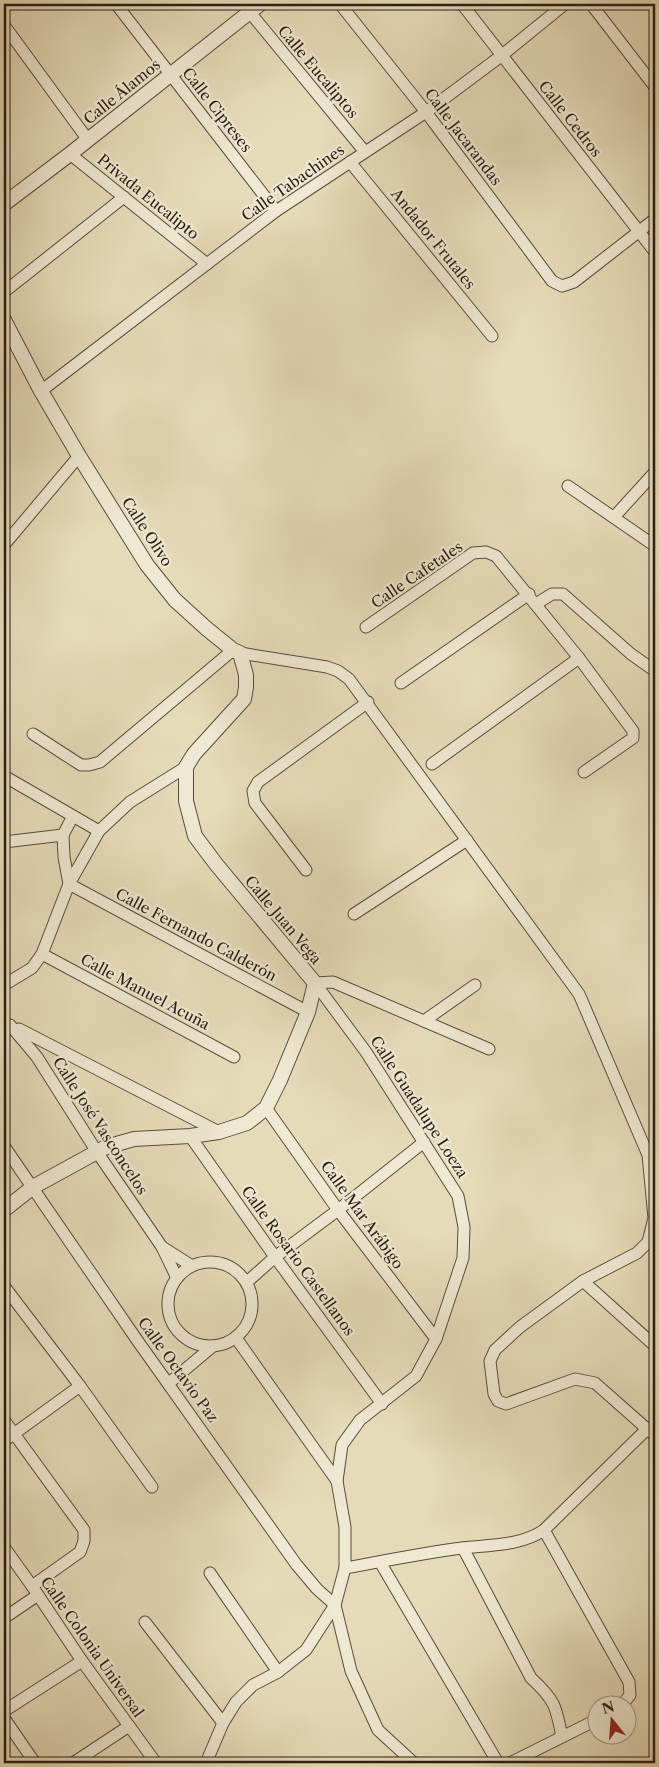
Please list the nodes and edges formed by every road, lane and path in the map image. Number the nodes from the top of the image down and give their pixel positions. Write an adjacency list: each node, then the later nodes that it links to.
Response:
1 (116, 4): 9 (street, Calle Cipreses)
2 (340, 4): 11 (street, Calle Jacarandas)
3 (462, 4): 8 (street, Calle Cedros)
4 (565, 4): 8 (street, Calle Tabachines)
5 (591, 4): 10 (street)
6 (250, 6): 9 (street, Calle Álamos); 13 (street, Calle Eucaliptos)
7 (4, 24): 12 (street, Privada Eucalipto)
8 (501, 56): 11 (street, Calle Tabachines); 20 (street, Calle Cedros)
9 (170, 74): 12 (street, Calle Álamos); 18 (street, Calle Cipreses)
10 (655, 87)
11 (426, 112): 13 (street, Calle Tabachines); 20 (street, Calle Jacarandas)
12 (88, 140): 14 (street, Calle Álamos)
13 (365, 152): 15 (street, Calle Tabachines)
14 (70, 154): 16 (street, Privada Eucalipto); 17 (street, Calle Álamos)
15 (350, 162): 18 (street, Calle Tabachines); 25 (street, Andador Frutales)
16 (124, 197): 22 (street, Privada Eucalipto); 23 (street)
17 (4, 204)
18 (276, 211): 22 (street, Calle Tabachines)
19 (655, 219): 20 (street)
20 (640, 232): 21 (street, Calle Cedros)
21 (655, 252)
22 (207, 264): 26 (street, Calle Tabachines)
23 (4, 292)
24 (4, 320): 26 (street, Calle Olivo)
25 (492, 336)
26 (40, 391): 27 (street, Calle Olivo)
27 (79, 456): 31 (street); 35 (street, Calle Olivo)
28 (654, 474): 30 (street)
29 (568, 486): 30 (street)
30 (614, 517): 32 (street)
31 (4, 545)
32 (655, 546)
33 (532, 599): 34 (street, Calle Cafetales); 36 (street); 37 (street); 38 (street)
34 (366, 627)
35 (236, 652): 39 (street); 40 (street); 42 (street)
36 (579, 658): 41 (street); 43 (street)
37 (655, 672)
38 (401, 683)
39 (368, 702): 48 (street); 50 (street)
40 (33, 734)
41 (432, 764)
42 (186, 767): 46 (street); 54 (street, Calle Juan Vega)
43 (584, 772)
44 (4, 776): 45 (street)
45 (73, 816): 46 (street); 47 (street)
46 (99, 831): 51 (street)
47 (63, 835): 49 (street); 51 (street)
48 (467, 840): 52 (street); 68 (street)
49 (4, 842)
50 (306, 870)
51 (69, 884): 53 (street); 57 (street, Calle Fernando Calderón)
52 (354, 914)
53 (42, 954): 55 (street); 61 (street, Calle Manuel Acuña)
54 (315, 983): 57 (street, Calle Juan Vega); 58 (street); 65 (street, Calle Guadalupe Loeza)
55 (4, 985)
56 (475, 985): 58 (street)
57 (308, 1012): 62 (street, Calle Juan Vega)
58 (424, 1021): 60 (street)
59 (7, 1023): 63 (street); 67 (street, Calle José Vasconcelos)
60 (489, 1049)
61 (234, 1057)
62 (266, 1108): 63 (street, Calle Juan Vega); 71 (street, Calle Mar Arábigo)
63 (219, 1132): 64 (street, Calle Juan Vega)
64 (190, 1136): 67 (street, Calle Juan Vega); 73 (street, Calle Rosario Castellanos)
65 (424, 1142): 71 (street); 80 (street, Calle Guadalupe Loeza)
66 (4, 1146): 69 (street, Calle Octavio Paz)
67 (98, 1152): 69 (street, Calle Juan Vega); 72 (street, Calle José Vasconcelos)
68 (652, 1154): 76 (street)
69 (32, 1187): 70 (street, Calle Juan Vega); 83 (street, Calle Octavio Paz)
70 (4, 1210)
71 (338, 1210): 73 (street); 80 (street, Calle Mar Arábigo)
72 (162, 1247): 74 (street, Calle José Vasconcelos); 75 (street, Calle José Vasconcelos)
73 (275, 1257): 77 (street); 85 (street, Calle Rosario Castellanos)
74 (192, 1266): 75 (street); 77 (street)
75 (177, 1278): 81 (street)
76 (583, 1281): 82 (street); 87 (street)
77 (246, 1282): 79 (street)
78 (4, 1286): 84 (street)
79 (236, 1338): 81 (street); 89 (street)
80 (436, 1339): 85 (street, Calle Guadalupe Loeza)
81 (213, 1346): 83 (street)
82 (655, 1346)
83 (169, 1383): 98 (street, Calle Octavio Paz)
84 (80, 1386): 88 (street); 90 (street)
85 (382, 1404): 89 (street, Calle Guadalupe Loeza)
86 (4, 1420): 88 (street)
87 (651, 1432): 91 (street)
88 (8, 1438): 97 (street)
89 (337, 1481): 95 (street, Calle Guadalupe Loeza)
90 (152, 1487)
91 (544, 1530): 93 (street); 103 (street)
92 (4, 1547): 97 (street, Calle Colonia Universal)
93 (463, 1548): 94 (street); 109 (street)
94 (380, 1562): 95 (street); 115 (street)
95 (345, 1568): 98 (street, Calle Guadalupe Loeza)
96 (210, 1572): 102 (street)
97 (35, 1590): 99 (street); 101 (street, Calle Colonia Universal)
98 (335, 1605): 102 (street); 114 (street)
99 (4, 1618)
100 (145, 1622): 106 (street)
101 (82, 1661): 104 (street); 108 (street, Calle Colonia Universal)
102 (278, 1672): 106 (street)
103 (630, 1694)
104 (4, 1711)
105 (4, 1718): 111 (street)
106 (223, 1723): 110 (street)
107 (586, 1725): 109 (street)
108 (129, 1726): 112 (street); 113 (street, Calle Colonia Universal)
109 (562, 1737): 116 (street)
110 (210, 1762)
111 (35, 1763)
112 (73, 1763)
113 (156, 1763)
114 (414, 1763)
115 (498, 1763)
116 (510, 1763)

